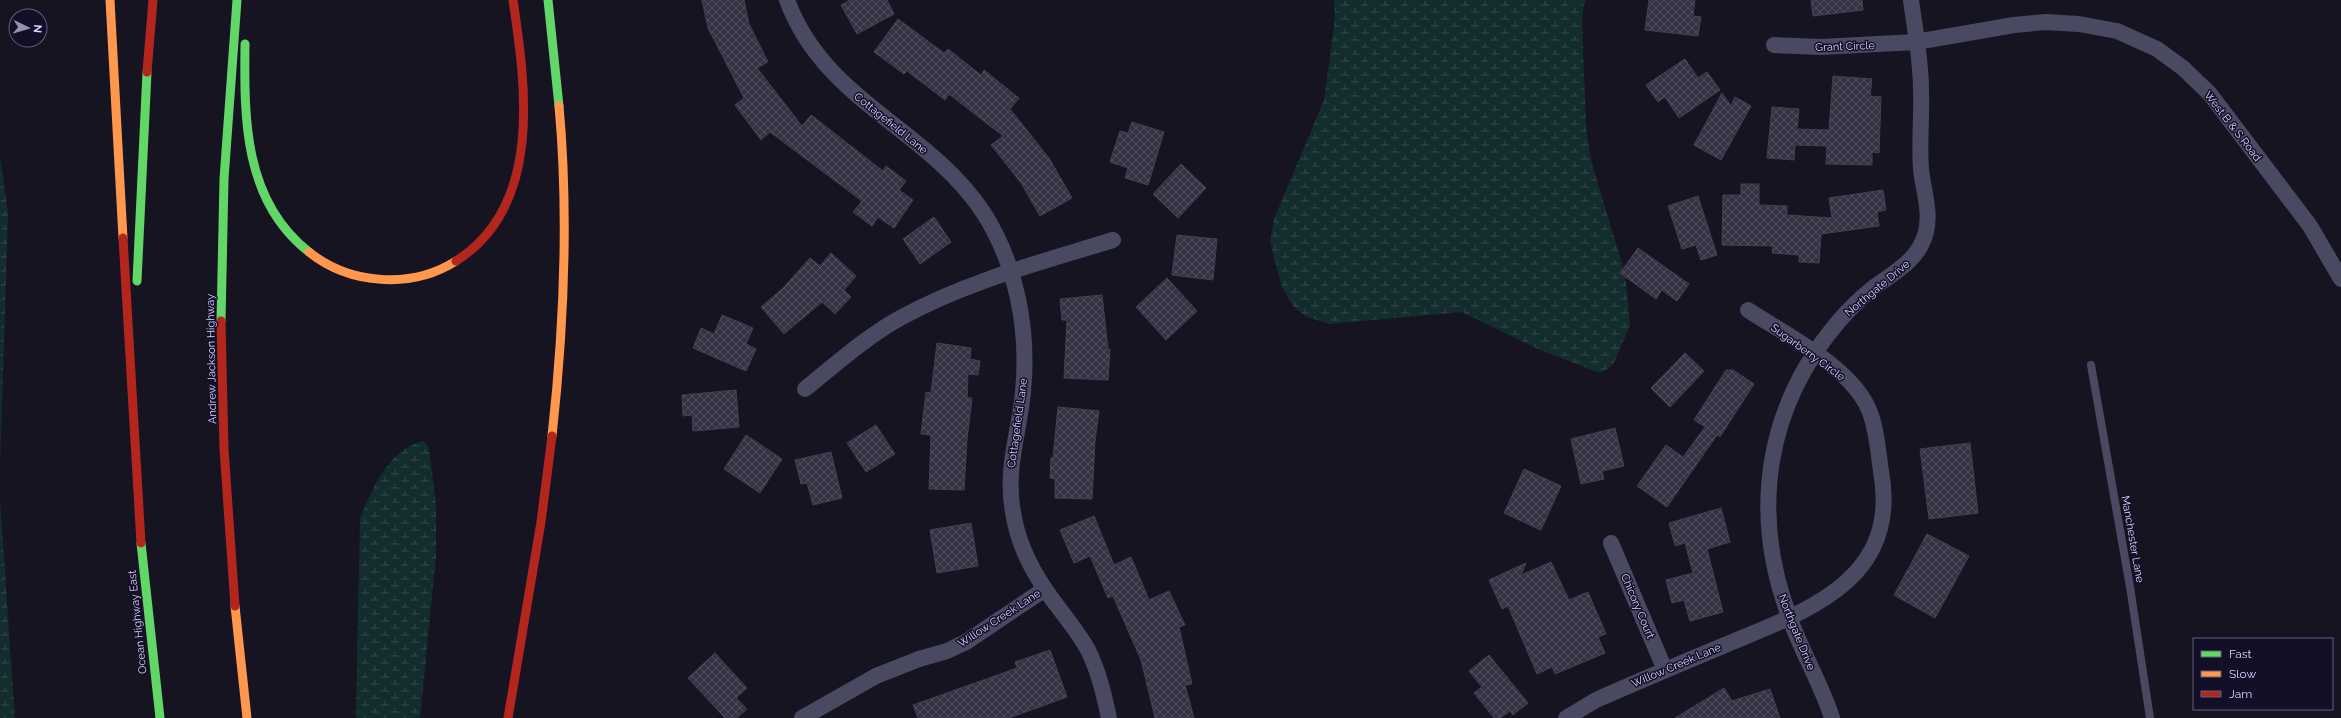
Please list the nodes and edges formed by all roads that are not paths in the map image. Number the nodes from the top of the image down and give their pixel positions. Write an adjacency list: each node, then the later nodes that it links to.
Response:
1 (110, 0): 20 (highway)
2 (153, 0): 14 (highway)
3 (237, 0): 26 (highway, Andrew Jackson Highway)
4 (245, 0): 5 (highway)
5 (513, 0)
6 (548, 0): 27 (highway)
7 (787, 0): 12 (street, Cottagefield Lane)
8 (1911, 0): 9 (street, Northgate Drive)
9 (1916, 42): 10 (street, Grant Circle); 13 (street, West B & S Road); 17 (street, Northgate Drive)
10 (1774, 45)
11 (1113, 240): 12 (street)
12 (1012, 272): 19 (street); 22 (street, Cottagefield Lane)
13 (2341, 278)
14 (137, 288)
15 (1748, 310): 17 (street, Sugarberry Circle)
16 (137, 312): 20 (highway)
17 (1814, 354): 23 (street, Northgate Drive); 23 (street, Sugarberry Circle)
18 (2091, 365): 32 (lane, Manchester Lane)
19 (805, 389)
20 (139, 524): 25 (highway, Ocean Highway East)
21 (1611, 543): 24 (street, Chicory Court)
22 (1045, 589): 28 (street, Willow Creek Lane); 29 (street, Cottagefield Lane)
23 (1789, 618): 24 (street, Willow Creek Lane); 31 (street, Northgate Drive)
24 (1665, 670): 30 (street, Willow Creek Lane)
25 (160, 718)
26 (247, 718)
27 (508, 718)
28 (802, 718)
29 (1108, 718)
30 (1566, 718)
31 (1832, 718)
32 (2150, 718)

